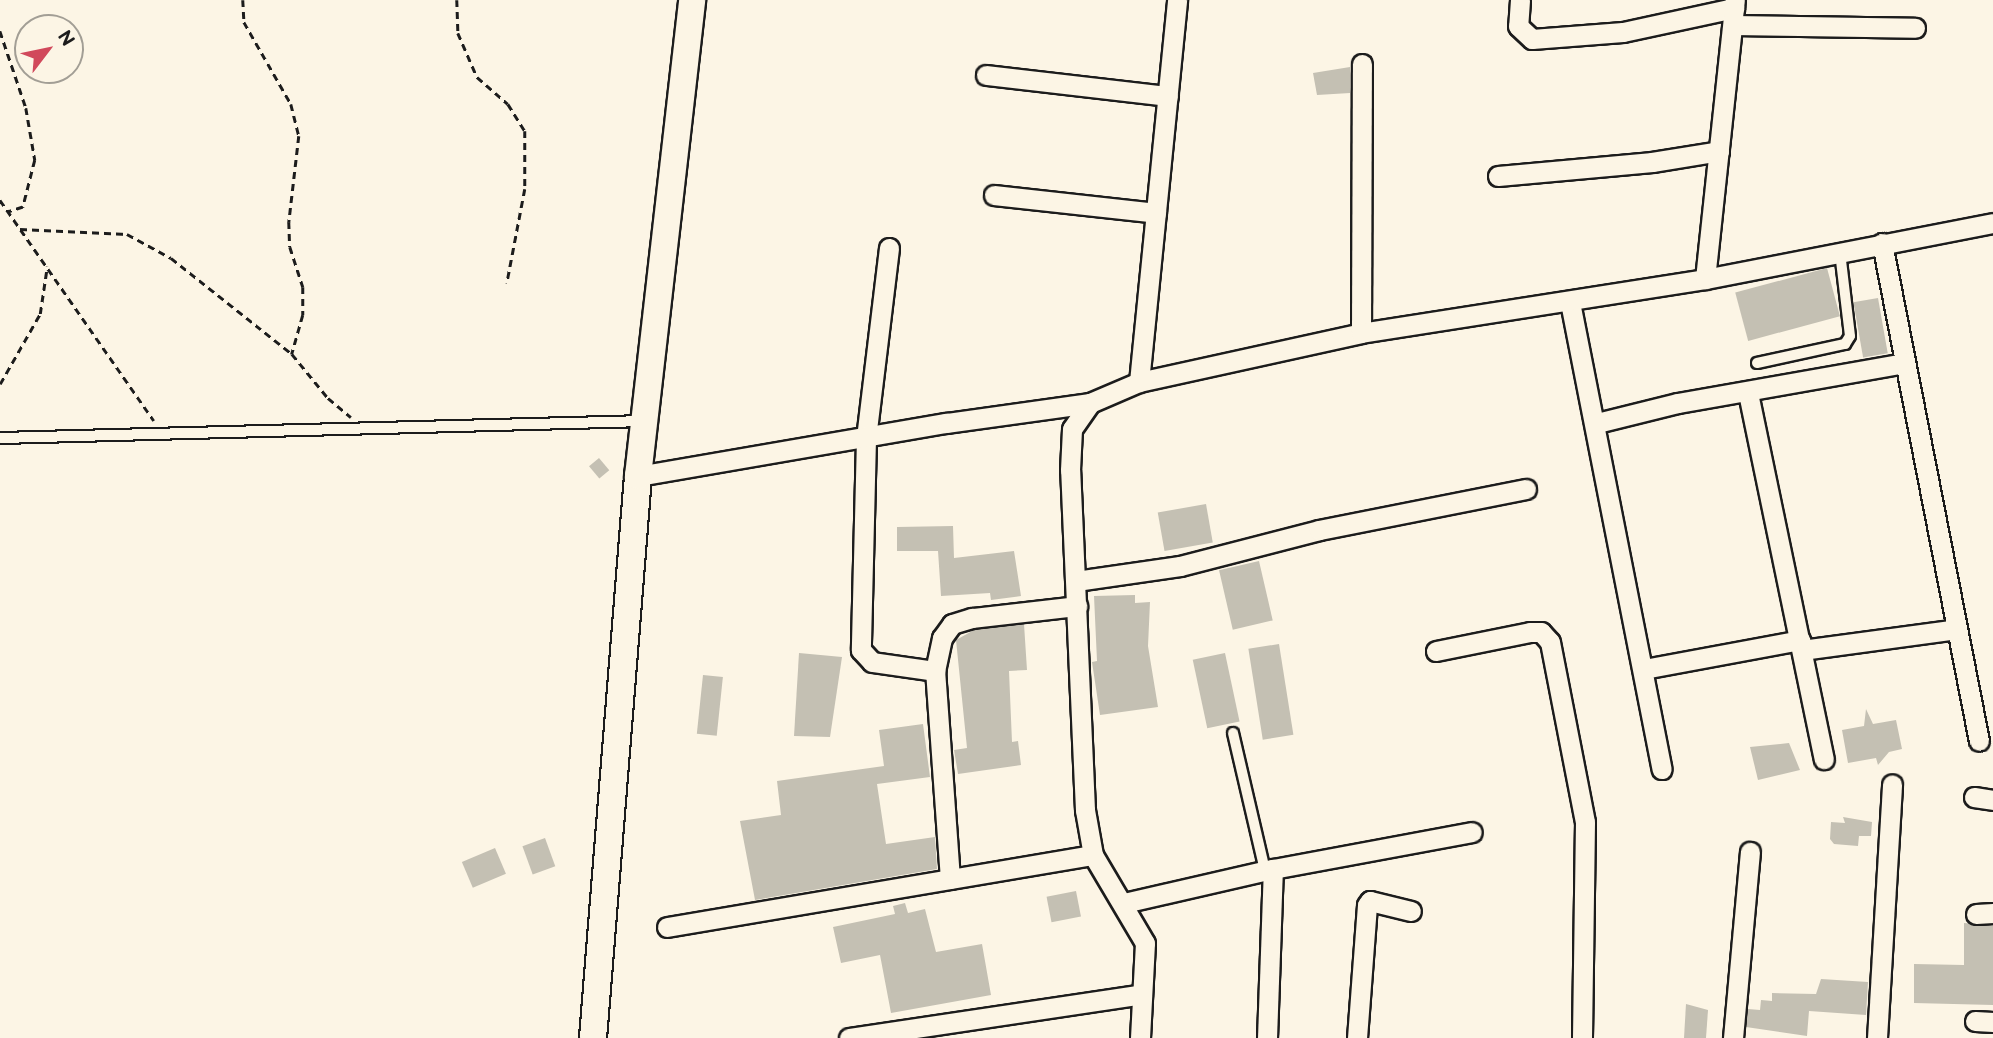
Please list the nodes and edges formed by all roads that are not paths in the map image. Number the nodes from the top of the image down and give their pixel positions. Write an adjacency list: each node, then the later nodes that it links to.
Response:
1 (692, 0): 25 (street)
2 (1177, 0): 8 (street)
3 (1520, 0): 4 (street)
4 (1734, 11): 5 (street); 9 (street)
5 (1915, 28)
6 (1362, 64): 19 (street)
7 (986, 75): 8 (street)
8 (1168, 96): 12 (street)
9 (1719, 151): 10 (street); 17 (street)
10 (1498, 176)
11 (994, 195): 12 (street)
12 (1156, 213): 22 (street)
13 (1993, 223): 14 (street)
14 (1882, 243): 16 (street); 21 (street)
15 (888, 248): 28 (street)
16 (1840, 252): 17 (street); 20 (lane)
17 (1705, 279): 18 (street)
18 (1570, 302): 19 (street); 26 (street)
19 (1361, 333): 22 (street)
20 (1757, 363)
21 (1904, 363): 23 (street); 33 (street)
22 (1139, 382): 24 (street)
23 (1748, 393): 26 (street); 34 (street)
24 (1090, 403): 28 (street); 31 (street)
25 (643, 421): 27 (lane); 29 (street)
26 (1597, 423): 36 (street)
27 (0, 438)
28 (866, 438): 29 (street); 37 (street)
29 (638, 476): 52 (street)
30 (1526, 489): 31 (street)
31 (1076, 581): 32 (street)
32 (1077, 606): 37 (street); 45 (street)
33 (1957, 629): 34 (street); 39 (street)
34 (1801, 645): 36 (street); 40 (street)
35 (1436, 651): 57 (street)
36 (1644, 670): 41 (street)
37 (935, 671): 47 (street)
38 (1233, 733): 46 (lane)
39 (1979, 741)
40 (1824, 759)
41 (1662, 769)
42 (1892, 784): 59 (street)
43 (1472, 832): 46 (street)
44 (1750, 852): 58 (street)
45 (1093, 855): 47 (street); 48 (street)
46 (1269, 869): 48 (street); 55 (street)
47 (950, 878): 50 (street)
48 (1124, 902): 51 (street)
49 (1411, 911): 56 (street)
50 (667, 927)
51 (1142, 995): 53 (street); 54 (street)
52 (593, 1038)
53 (849, 1038)
54 (1140, 1038)
55 (1267, 1038)
56 (1357, 1038)
57 (1582, 1038)
58 (1733, 1038)
59 (1877, 1038)

